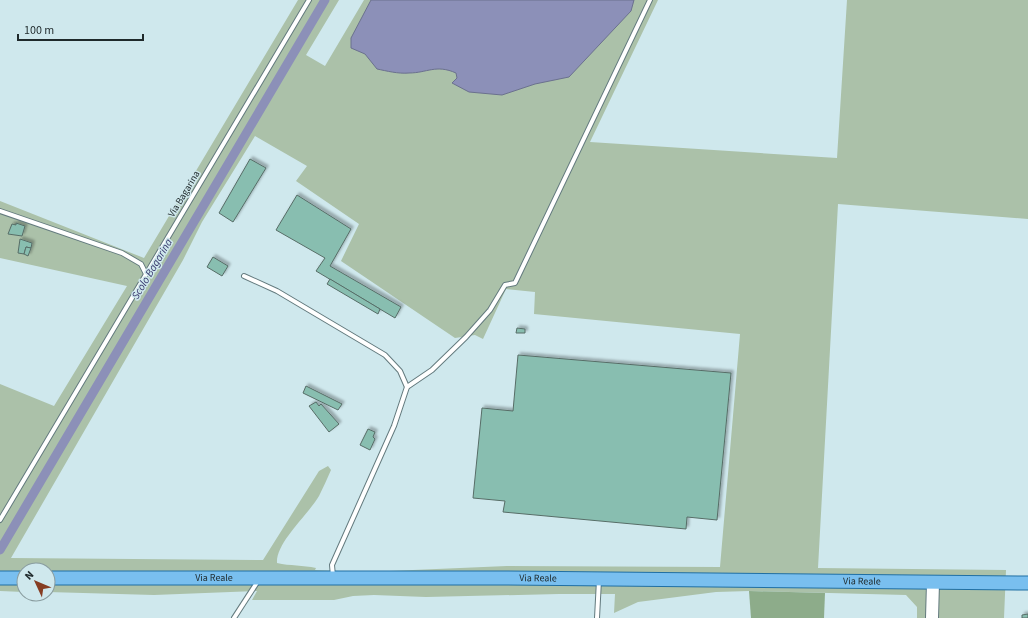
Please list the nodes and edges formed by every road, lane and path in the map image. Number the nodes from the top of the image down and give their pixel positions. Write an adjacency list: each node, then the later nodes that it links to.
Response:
1 (309, 0): 4 (lane, Via Bagarina)
2 (650, 0): 6 (lane)
3 (0, 211): 4 (lane)
4 (146, 274): 7 (lane, Via Bagarina)
5 (244, 276): 6 (lane)
6 (408, 387): 12 (lane)
7 (0, 520)
8 (0, 578): 9 (main road)
9 (16, 578)
10 (56, 578): 11 (main road, Via Reale)
11 (260, 578): 12 (main road, Via Reale); 16 (lane)
12 (334, 578): 13 (main road, Via Reale)
13 (599, 579): 14 (main road, Via Reale); 17 (lane)
14 (932, 583): 15 (main road, Via Reale); 18 (street)
15 (1028, 583)
16 (234, 618)
17 (597, 618)
18 (932, 618)

